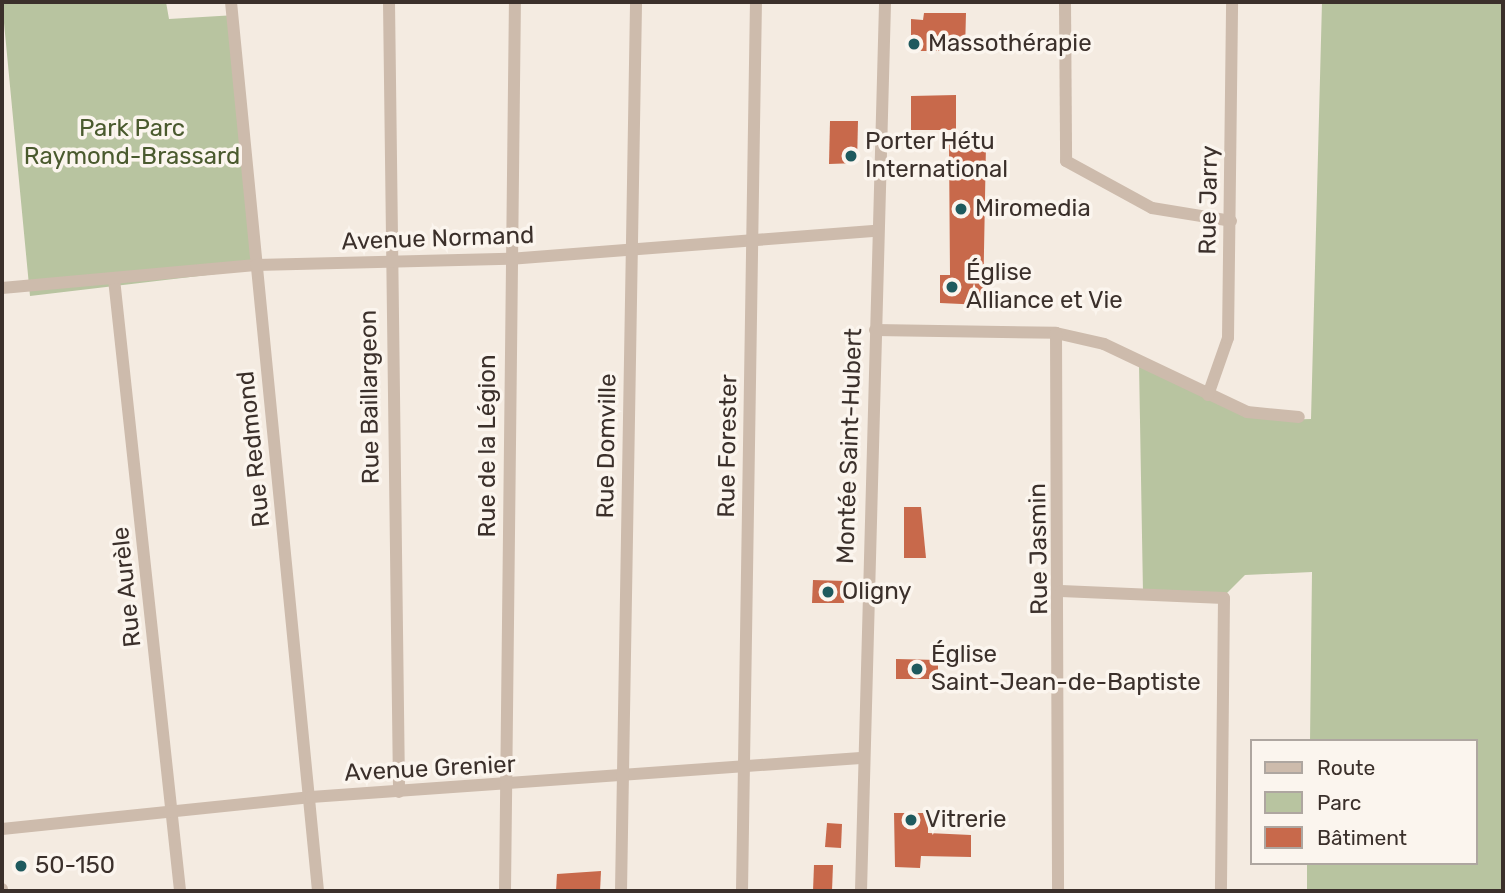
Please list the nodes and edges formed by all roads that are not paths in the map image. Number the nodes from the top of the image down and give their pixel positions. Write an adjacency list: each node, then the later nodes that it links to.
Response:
1 (231, 2): 15 (street, Rue Redmond)
2 (389, 2): 14 (street, Rue Baillargeon)
3 (515, 2): 13 (street, Rue de la Légion)
4 (636, 2): 12 (street, Rue Domville)
5 (756, 2): 11 (street, Rue Forester)
6 (885, 2): 10 (street, Montée Saint-Hubert)
7 (1065, 2): 9 (street)
8 (1233, 2): 9 (street, Rue Jarry)
9 (1231, 221): 20 (street, Rue Jarry)
10 (876, 231): 11 (street, Avenue Normand); 18 (street, Montée Saint-Hubert)
11 (752, 240): 12 (street, Avenue Normand); 24 (street, Rue Forester)
12 (632, 251): 13 (street, Avenue Normand); 25 (street, Rue Domville)
13 (509, 259): 14 (street, Avenue Normand); 26 (street, Rue de la Légion)
14 (388, 263): 15 (street, Avenue Normand); 27 (street, Rue Baillargeon)
15 (256, 265): 16 (street, Avenue Normand); 28 (street, Rue Redmond)
16 (114, 279): 17 (street, Avenue Normand); 29 (street, Rue Aurèle)
17 (2, 288)
18 (875, 330): 19 (street); 23 (street, Montée Saint-Hubert)
19 (1056, 333): 20 (street); 22 (street, Rue Jasmin)
20 (1208, 395): 21 (street)
21 (1300, 417)
22 (1062, 591): 37 (street, Rue Jasmin); 38 (street)
23 (862, 758): 24 (street, Avenue Grenier); 36 (street, Montée Saint-Hubert)
24 (744, 767): 25 (street, Avenue Grenier); 35 (street, Rue Forester)
25 (623, 776): 26 (street, Avenue Grenier); 34 (street, Rue Domville)
26 (508, 787): 27 (street, Avenue Grenier); 33 (street, Rue de la Légion)
27 (399, 792): 28 (street, Avenue Grenier)
28 (311, 797): 29 (street, Avenue Grenier); 32 (street, Rue Redmond)
29 (173, 810): 30 (street, Avenue Grenier); 31 (street, Rue Aurèle)
30 (2, 829)
31 (180, 891)
32 (318, 891)
33 (505, 891)
34 (621, 891)
35 (742, 891)
36 (861, 891)
37 (1058, 891)
38 (1221, 891)

